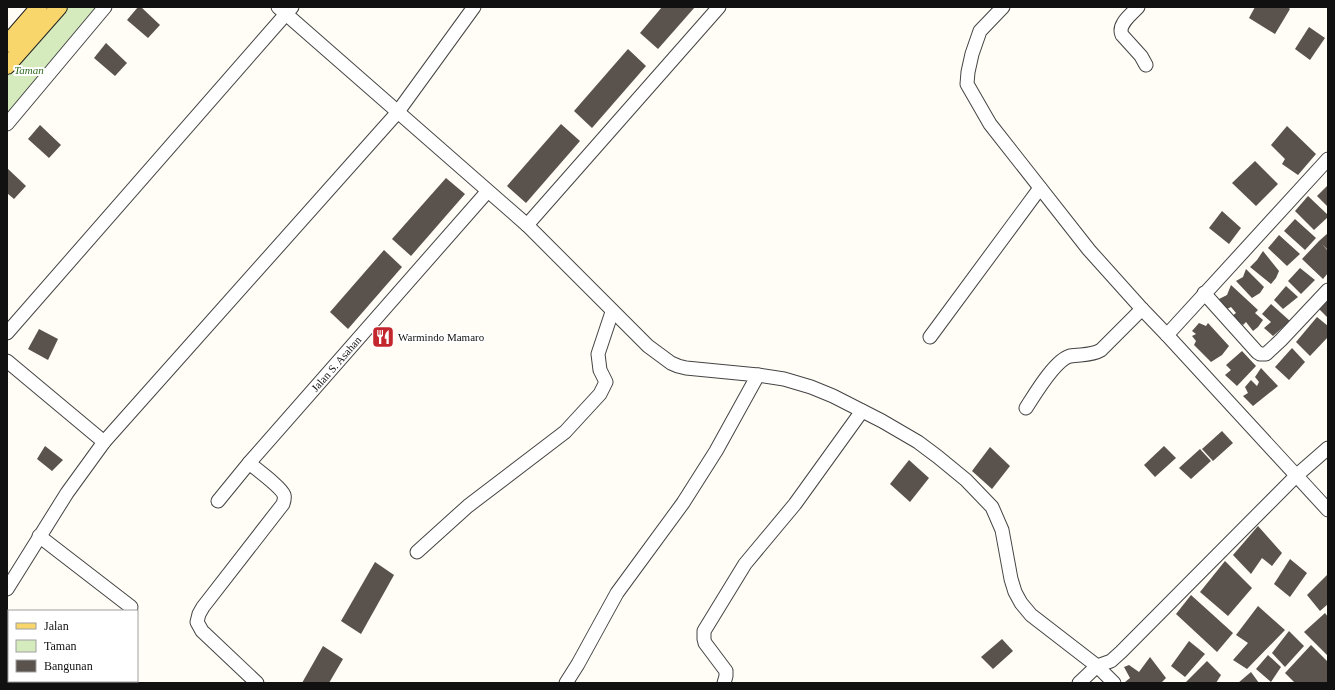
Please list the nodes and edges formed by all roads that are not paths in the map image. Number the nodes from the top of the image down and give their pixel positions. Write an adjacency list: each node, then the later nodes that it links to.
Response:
1 (39, 7): 9 (main road)
2 (60, 7): 11 (main road)
3 (105, 7): 13 (street)
4 (474, 7): 12 (street)
5 (719, 7): 17 (street)
6 (1003, 7): 15 (street)
7 (1138, 7): 10 (street)
8 (286, 10): 12 (street); 22 (street)
9 (7, 44)
10 (1146, 65)
11 (7, 66)
12 (397, 112): 16 (street); 29 (street)
13 (7, 124)
14 (1328, 159): 19 (street)
15 (1040, 188): 20 (street); 24 (street)
16 (487, 192): 17 (street); 31 (street, Jalan S. Asahan)
17 (527, 225): 21 (street)
18 (1328, 290): 19 (street)
19 (1204, 294): 23 (street)
20 (1142, 309): 23 (street); 27 (street)
21 (612, 312): 26 (street); 36 (street)
22 (7, 333)
23 (1167, 335): 32 (street)
24 (930, 337)
25 (7, 361): 29 (street)
26 (758, 375): 28 (street); 41 (street)
27 (1026, 408)
28 (862, 411): 39 (street); 42 (street)
29 (104, 442): 35 (street)
30 (1328, 448): 32 (street)
31 (249, 463): 33 (street, Jalan S. Asahan); 40 (street)
32 (1296, 476): 34 (street); 39 (street)
33 (218, 501)
34 (1328, 510)
35 (40, 536): 37 (street); 38 (street)
36 (417, 552)
37 (7, 589)
38 (131, 607)
39 (1097, 666): 43 (street); 44 (street)
40 (258, 683)
41 (566, 683)
42 (724, 683)
43 (1079, 683)
44 (1114, 683)

